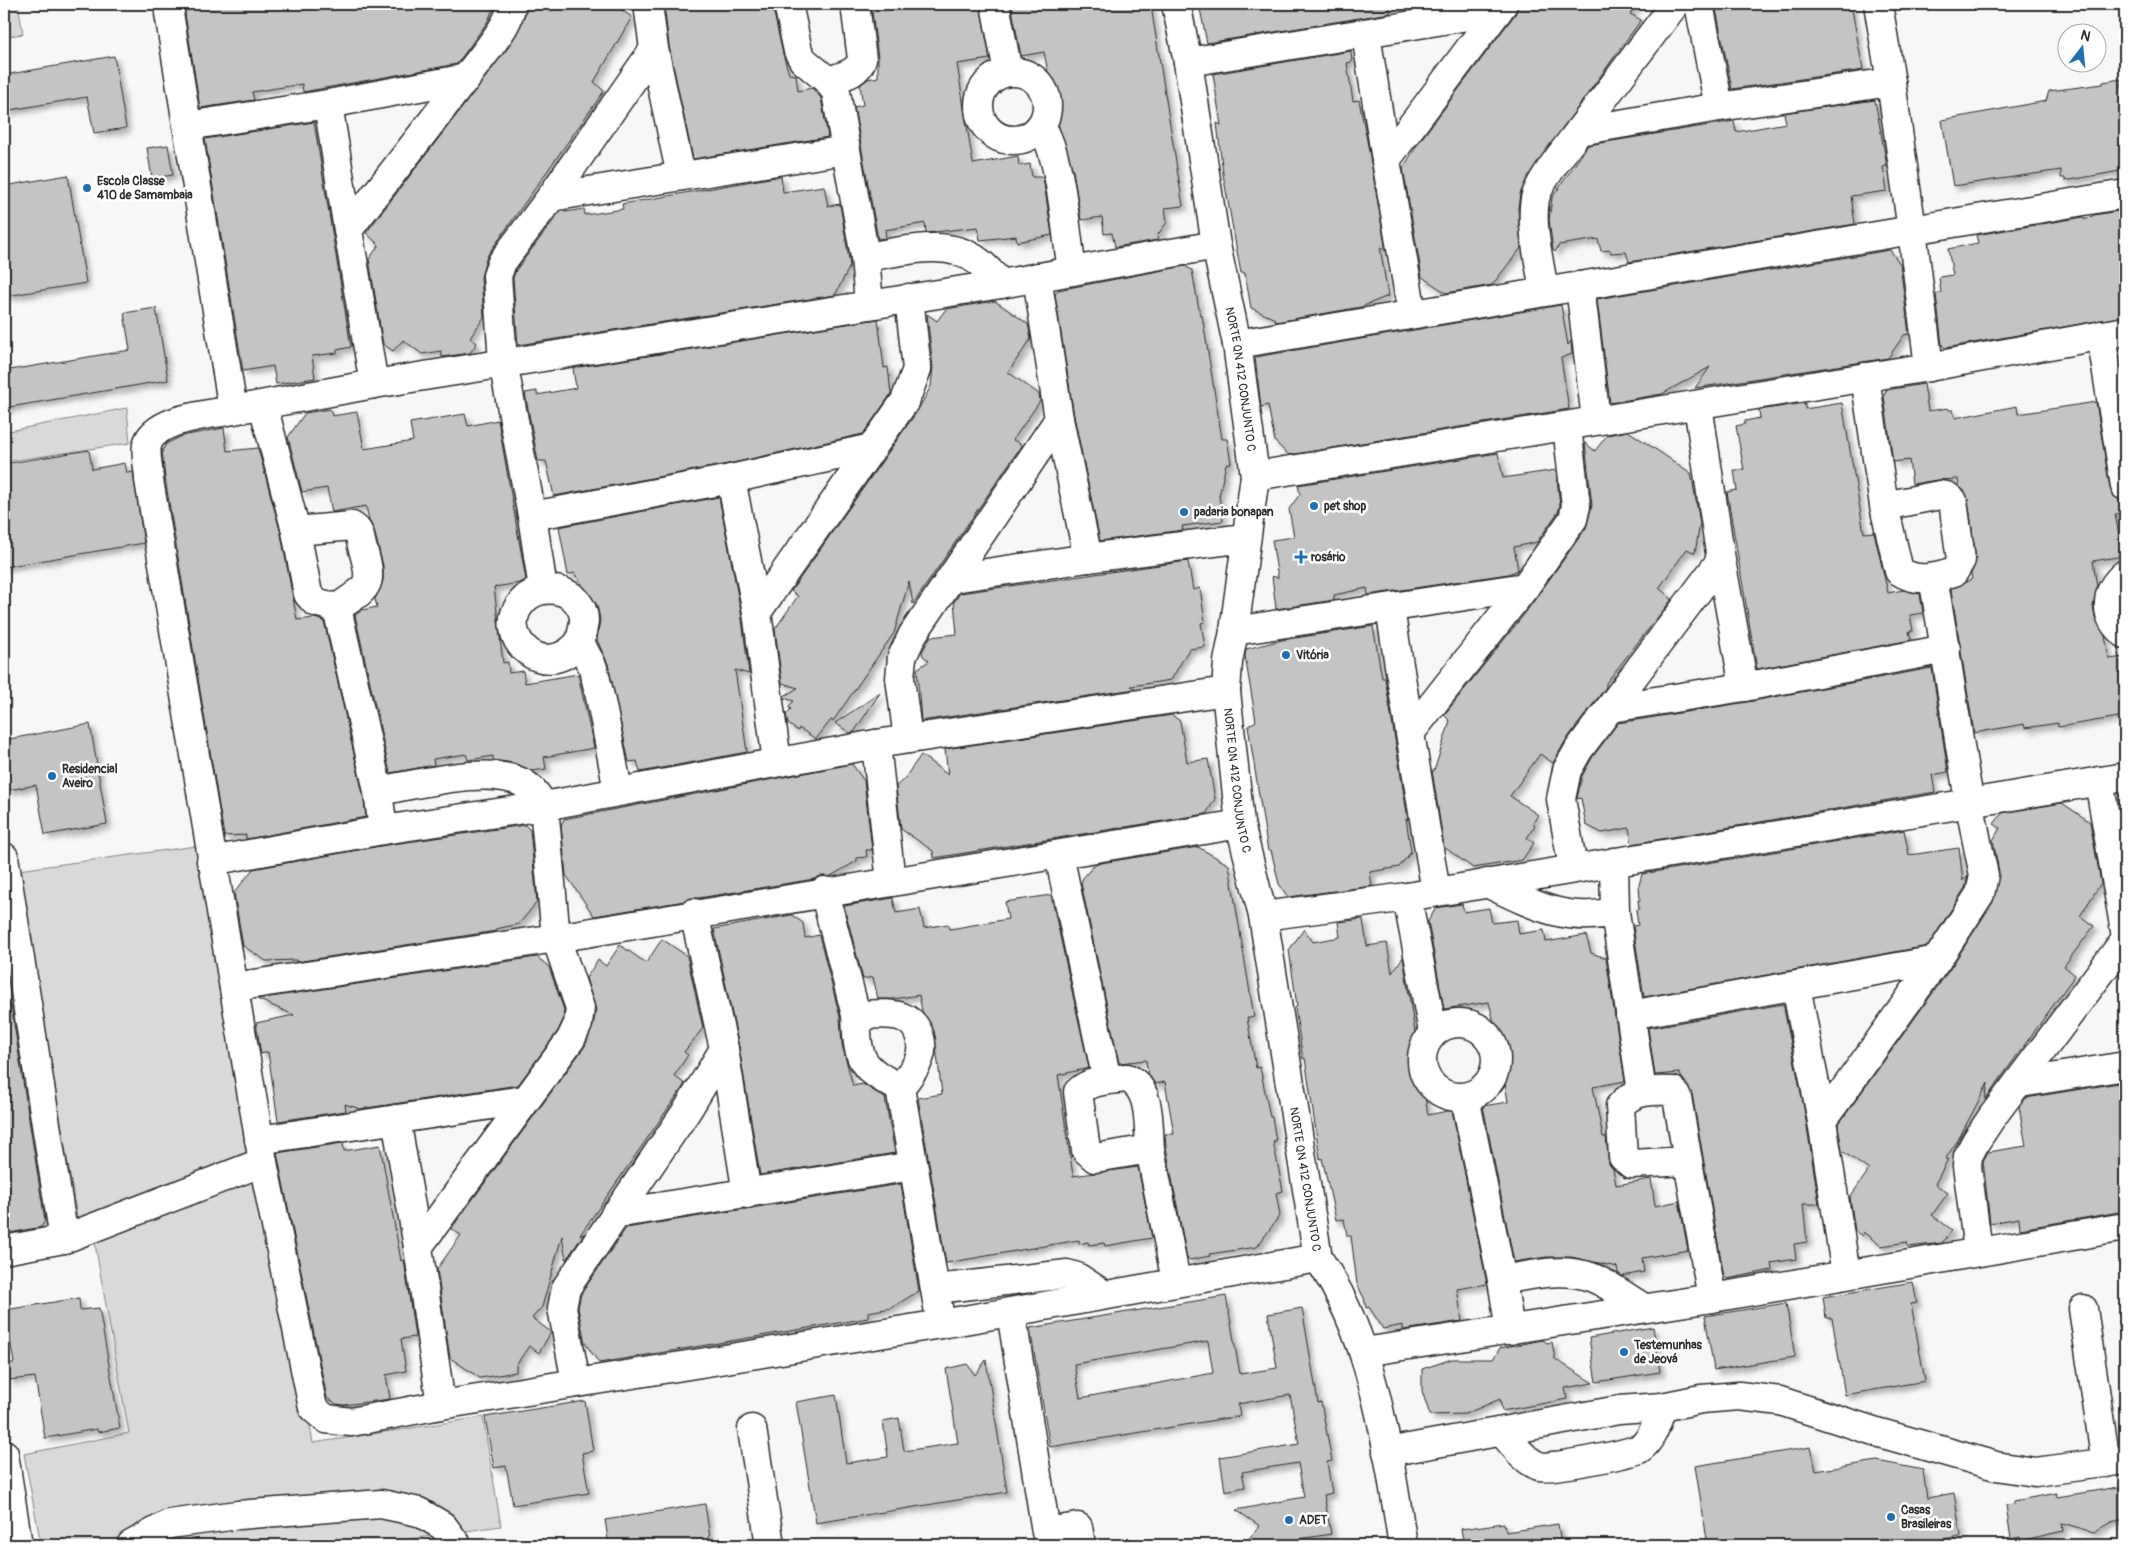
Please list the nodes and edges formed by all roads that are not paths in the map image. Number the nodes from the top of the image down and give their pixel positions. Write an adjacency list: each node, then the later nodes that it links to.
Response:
1 (172, 4): 21 (street)
2 (511, 4): 16 (street)
3 (648, 4): 13 (street)
4 (788, 4): 17 (street)
5 (855, 4): 17 (street)
6 (995, 4): 15 (street)
7 (1176, 4): 14 (street, NORTE QN 412 CONJUNTO C)
8 (1675, 4): 23 (street)
9 (1699, 4): 20 (street)
10 (1878, 4): 18 (street)
11 (1501, 7): 12 (street); 25 (street)
12 (1366, 34): 14 (street); 25 (street)
13 (654, 49): 26 (street); 28 (street)
14 (1188, 62): 31 (street, NORTE QN 412 CONJUNTO C)
15 (1008, 72): 22 (street); 22 (street)
16 (467, 78): 19 (street); 29 (street)
17 (828, 81): 24 (street)
18 (1892, 82): 20 (street); 30 (street)
19 (328, 104): 21 (street); 29 (street)
20 (1719, 107): 23 (street)
21 (187, 126): 49 (street)
22 (1040, 126): 33 (street)
23 (1579, 130): 37 (street)
24 (846, 150): 26 (street); 32 (street)
25 (1386, 160): 40 (street)
26 (681, 176): 28 (street)
27 (2125, 194): 30 (street)
28 (550, 198): 43 (street)
29 (348, 230): 46 (street)
30 (1912, 230): 36 (street); 44 (street)
31 (1216, 245): 33 (street); 42 (street, NORTE QN 412 CONJUNTO C)
32 (865, 257): 35 (street); 39 (street)
33 (1072, 271): 34 (street)
34 (1037, 277): 35 (street); 50 (street)
35 (1001, 284): 38 (street)
36 (1580, 286): 37 (street); 51 (street)
37 (1544, 291): 40 (street)
38 (909, 298): 39 (street); 53 (street)
39 (869, 304): 43 (street)
40 (1412, 314): 42 (street)
41 (2113, 333): 44 (street); 56 (street)
42 (1236, 344): 54 (street, NORTE QN 412 CONJUNTO C)
43 (503, 362): 46 (street); 58 (street)
44 (1930, 367): 45 (street)
45 (1865, 377): 48 (street); 57 (street)
46 (374, 384): 47 (street)
47 (263, 405): 49 (street); 59 (street)
48 (1698, 405): 51 (street); 62 (street)
49 (233, 410): 91 (street)
50 (1059, 420): 61 (street); 64 (street)
51 (1596, 420): 52 (street)
52 (1568, 426): 54 (street); 66 (street)
53 (872, 448): 55 (street); 70 (street)
54 (1255, 476): 60 (street, NORTE QN 412 CONJUNTO C)
55 (732, 479): 58 (street); 70 (street)
56 (2125, 486)
57 (1884, 506): 65 (street); 65 (street)
58 (532, 516): 67 (street)
59 (296, 531): 68 (street); 68 (street)
60 (1245, 538): 61 (street); 71 (street, NORTE QN 412 CONJUNTO C)
61 (1088, 558): 64 (street)
62 (1721, 560): 75 (street); 77 (street)
63 (2125, 574): 72 (street)
64 (953, 578): 79 (street)
65 (1933, 578): 74 (street)
66 (1525, 587): 69 (street); 78 (street)
67 (543, 589): 73 (street); 73 (street)
68 (337, 608): 83 (street)
69 (1390, 609): 71 (street); 78 (street)
70 (757, 612): 81 (street)
71 (1234, 631): 76 (street, NORTE QN 412 CONJUNTO C)
72 (2125, 634)
73 (581, 640): 84 (street)
74 (1946, 649): 75 (street); 85 (street)
75 (1744, 687): 77 (street)
76 (1226, 691): 79 (street); 87 (street, NORTE QN 412 CONJUNTO C)
77 (1611, 708): 93 (street)
78 (1410, 733): 97 (street)
79 (908, 740): 80 (street)
80 (876, 744): 81 (street); 94 (street)
81 (777, 762): 84 (street)
82 (2112, 779): 85 (street); 102 (street)
83 (378, 791): 86 (street); 88 (street)
84 (618, 791): 86 (street)
85 (1968, 802): 92 (street); 105 (street)
86 (544, 806): 88 (street); 103 (street)
87 (1240, 824): 89 (street); 101 (street, NORTE QN 412 CONJUNTO C)
88 (383, 830): 91 (street)
89 (1059, 855): 94 (street); 113 (street)
90 (4, 857): 128 (street)
91 (211, 861): 107 (street)
92 (1614, 862): 93 (street); 99 (street)
93 (1573, 868): 95 (street)
94 (891, 882): 96 (street)
95 (1487, 883): 97 (street); 99 (street)
96 (824, 892): 100 (street); 108 (street)
97 (1436, 892): 98 (street)
98 (1407, 897): 101 (street); 110 (street)
99 (1615, 912): 109 (street)
100 (694, 913): 103 (street); 111 (street)
101 (1262, 916): 132 (street, NORTE QN 412 CONJUNTO C)
102 (2125, 931)
103 (556, 938): 107 (street); 118 (street)
104 (2125, 940): 114 (street)
105 (1937, 960): 106 (street); 120 (street)
106 (1796, 986): 109 (street); 120 (street)
107 (234, 987): 122 (street)
108 (856, 1014): 115 (street); 115 (street)
109 (1630, 1015): 116 (street)
110 (1433, 1032): 117 (street); 117 (street)
111 (724, 1049): 125 (street); 126 (street)
112 (2125, 1066): 114 (street)
113 (1108, 1080): 121 (street); 121 (street)
114 (2020, 1082): 131 (street)
115 (900, 1088): 124 (street)
116 (1642, 1092): 123 (street); 123 (street)
117 (1465, 1097): 134 (street)
118 (524, 1100): 119 (street); 129 (street)
119 (396, 1119): 122 (street); 129 (street)
120 (1822, 1121): 133 (street)
121 (1150, 1149): 135 (street)
122 (261, 1151): 128 (street); 146 (street)
123 (1688, 1161): 138 (street)
124 (913, 1166): 125 (street); 136 (street)
125 (747, 1194): 126 (street)
126 (615, 1214): 145 (street)
127 (2125, 1227): 131 (street)
128 (64, 1239): 130 (street)
129 (418, 1247): 146 (street)
130 (4, 1250)
131 (1978, 1251): 133 (street)
132 (1318, 1258): 135 (street); 144 (street, NORTE QN 412 CONJUNTO C)
133 (1846, 1274): 138 (street)
134 (1502, 1280): 139 (street); 143 (street)
135 (1176, 1281): 137 (street)
136 (936, 1289): 137 (street); 142 (street)
137 (1103, 1294): 141 (street)
138 (1712, 1298): 139 (street)
139 (1644, 1308): 143 (street)
140 (2083, 1309): 152 (street)
141 (1011, 1312): 142 (street); 157 (street)
142 (941, 1324): 145 (street)
143 (1510, 1330): 144 (street)
144 (1364, 1352): 150 (street, NORTE QN 412 CONJUNTO C)
145 (576, 1382): 146 (street)
146 (440, 1405)
147 (1662, 1407): 149 (street); 149 (street); 152 (street)
148 (752, 1429): 156 (street)
149 (1502, 1432): 150 (street)
150 (1387, 1452): 158 (street, NORTE QN 412 CONJUNTO C)
151 (4, 1454): 153 (street)
152 (2116, 1462)
153 (18, 1545)
154 (131, 1545): 155 (street)
155 (457, 1545)
156 (770, 1545)
157 (1081, 1545)
158 (1403, 1545)

